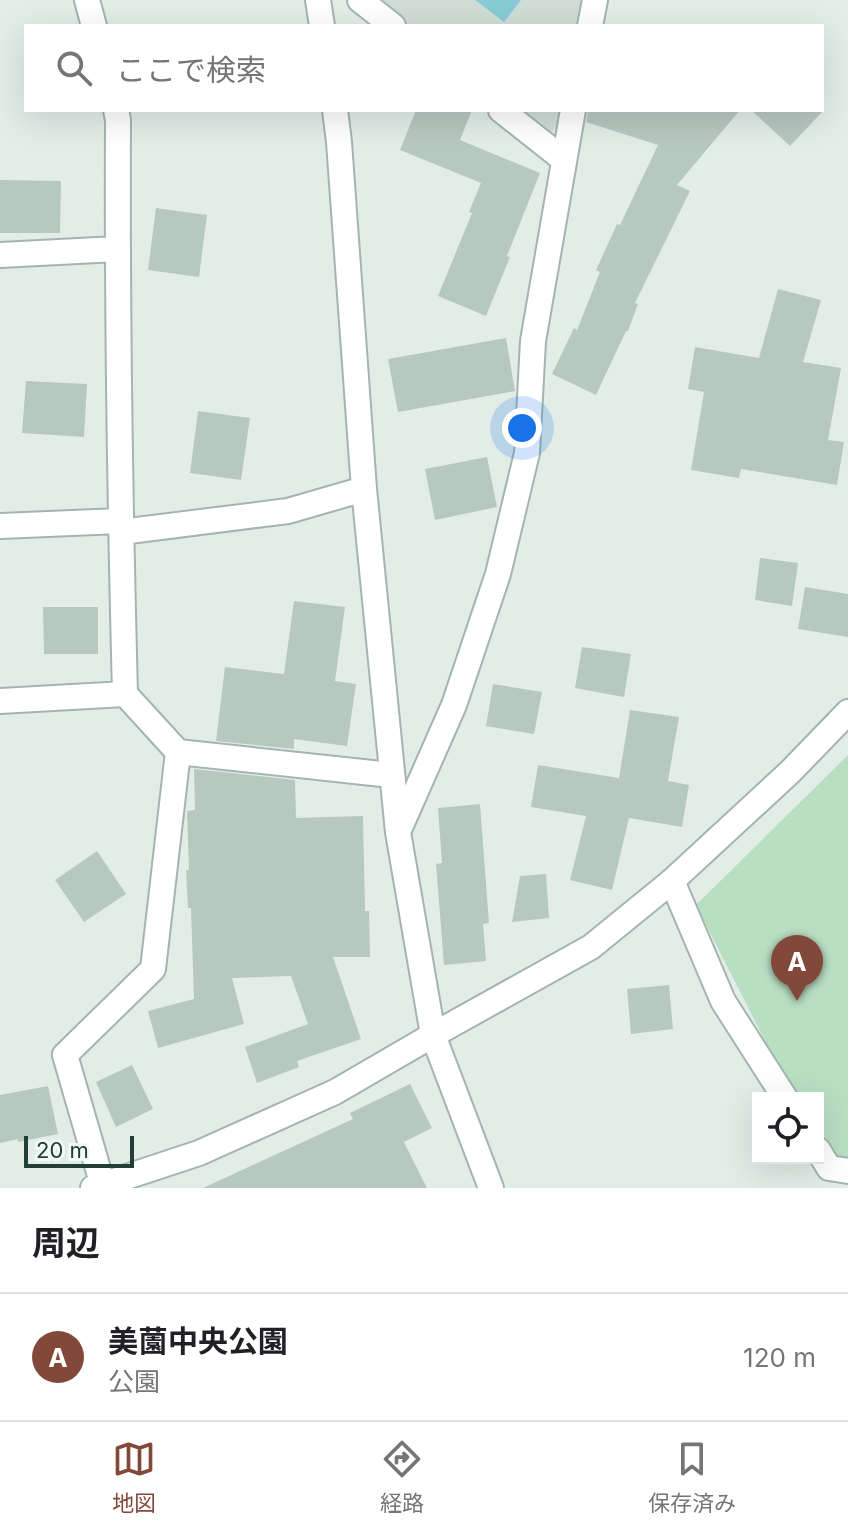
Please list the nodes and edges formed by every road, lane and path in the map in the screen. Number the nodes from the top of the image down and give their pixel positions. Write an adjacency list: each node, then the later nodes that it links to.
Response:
1 (87, 0): 5 (street)
2 (318, 0): 6 (street)
3 (360, 0): 7 (street)
4 (595, 0): 8 (street)
5 (93, 24)
6 (322, 24)
7 (390, 24)
8 (590, 24)
9 (116, 112): 14 (street)
10 (335, 112): 16 (street)
11 (504, 112): 13 (street)
12 (573, 112): 13 (street)
13 (563, 159): 24 (street)
14 (117, 249): 15 (street); 18 (street)
15 (0, 255)
16 (364, 489): 18 (street); 23 (street)
17 (0, 526): 18 (street)
18 (120, 526): 19 (street)
19 (125, 694): 20 (street); 22 (street)
20 (0, 701)
21 (848, 712): 25 (street)
22 (178, 752): 23 (street); 30 (street)
23 (391, 775): 24 (street)
24 (398, 832): 26 (street)
25 (672, 881): 26 (street); 27 (street)
26 (433, 1035): 30 (street); 31 (street)
27 (781, 1092)
28 (824, 1160): 29 (street)
29 (848, 1171)
30 (98, 1187)
31 (491, 1188)

